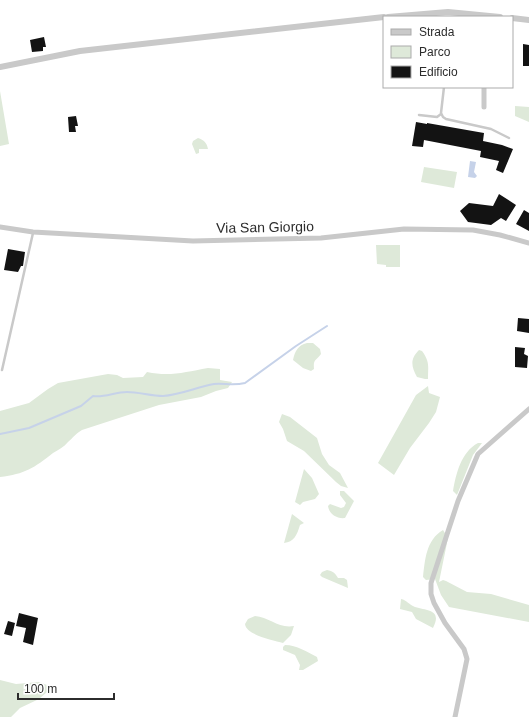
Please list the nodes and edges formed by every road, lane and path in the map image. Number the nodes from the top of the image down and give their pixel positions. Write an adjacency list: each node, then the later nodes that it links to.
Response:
1 (448, 14): 2 (street); 3 (street)
2 (408, 16)
3 (486, 16)
4 (383, 18): 7 (street)
5 (513, 18): 6 (street)
6 (529, 20)
7 (0, 67)
8 (444, 88): 11 (lane)
9 (484, 88): 10 (street)
10 (484, 106)
11 (441, 113): 12 (lane); 13 (lane)
12 (419, 115)
13 (509, 138)
14 (0, 227): 15 (street, Via San Giorgio)
15 (33, 232): 16 (street, Via San Giorgio); 17 (lane)
16 (529, 243)
17 (2, 370)
18 (529, 409): 19 (street)
19 (455, 717)

